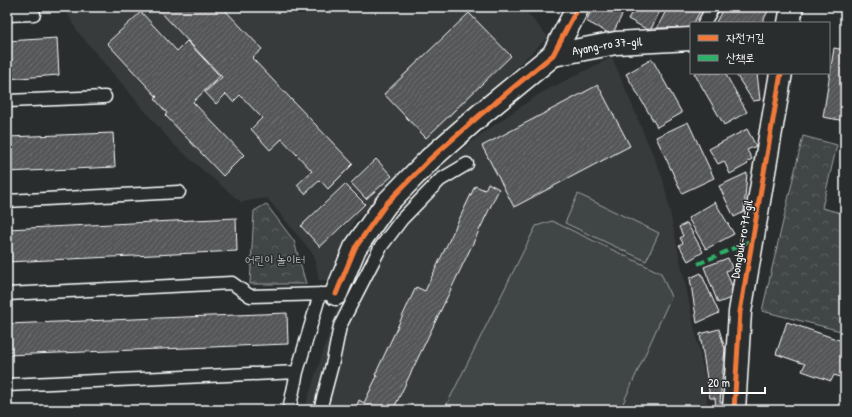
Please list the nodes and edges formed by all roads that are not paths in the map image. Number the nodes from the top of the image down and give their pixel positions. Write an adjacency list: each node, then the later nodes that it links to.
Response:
1 (578, 7): 9 (street, Ayang-ro 37-gil)
2 (712, 7): 6 (lane)
3 (792, 7): 7 (street)
4 (34, 14): 5 (lane)
5 (7, 15)
6 (704, 22)
7 (789, 22)
8 (690, 39): 9 (street, Ayang-ro 37-gil)
9 (553, 55): 17 (street)
10 (781, 74): 22 (street, Dongbuk-ro 71-gil)
11 (105, 97): 12 (lane)
12 (7, 102)
13 (467, 164): 21 (lane)
14 (179, 192): 15 (lane)
15 (7, 201)
16 (7, 294): 17 (lane)
17 (328, 294): 18 (lane)
18 (297, 372): 19 (lane); 20 (lane)
19 (7, 385)
20 (289, 410)
21 (320, 410)
22 (734, 410)

